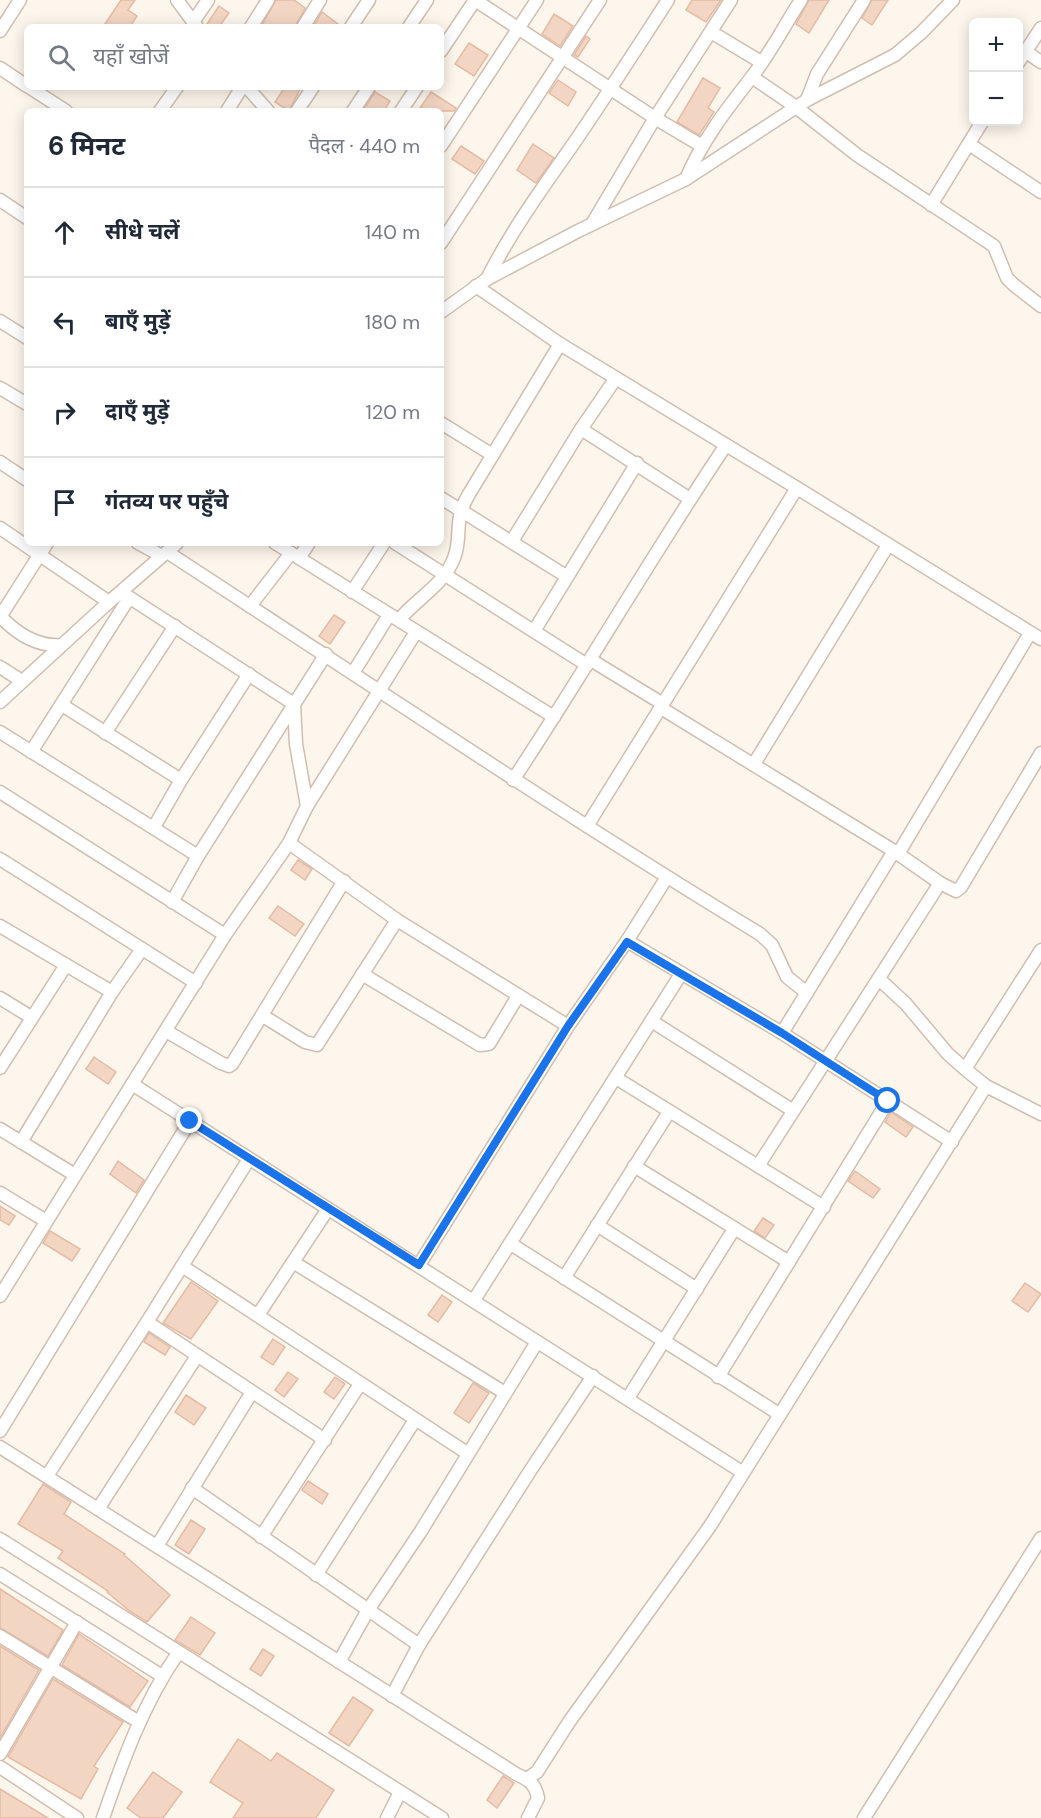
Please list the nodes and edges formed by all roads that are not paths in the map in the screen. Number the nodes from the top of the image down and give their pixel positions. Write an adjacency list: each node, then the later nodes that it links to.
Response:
1 (20, 0): 24 (street)
2 (177, 0): 16 (street)
3 (208, 0): 17 (street)
4 (268, 0): 18 (street)
5 (320, 0): 19 (street)
6 (369, 0): 20 (street)
7 (427, 0): 21 (street)
8 (475, 0): 23 (street); 26 (street)
9 (537, 0): 23 (street)
10 (600, 0): 29 (street)
11 (668, 0): 35 (street)
12 (731, 0): 25 (street)
13 (801, 0): 30 (street)
14 (864, 0): 45 (street)
15 (953, 0): 45 (street)
16 (194, 24)
17 (196, 24)
18 (253, 24)
19 (305, 24)
20 (353, 24)
21 (411, 24)
22 (1041, 28): 27 (street)
23 (519, 30): 29 (street); 56 (street)
24 (0, 31)
25 (711, 32): 30 (street); 54 (street)
26 (444, 46)
27 (1025, 51): 28 (street); 31 (street)
28 (1023, 54)
29 (562, 58): 35 (street); 65 (street)
30 (761, 62): 33 (street)
31 (1041, 62)
32 (0, 68): 34 (street)
33 (752, 77): 46 (street); 58 (street)
34 (24, 83)
35 (610, 89): 54 (street); 66 (street)
36 (34, 90): 47 (street)
37 (175, 90): 48 (street)
38 (240, 90): 49 (street)
39 (250, 90): 44 (street)
40 (262, 90): 44 (street)
41 (311, 90): 51 (street)
42 (367, 90): 52 (street)
43 (415, 90): 53 (street)
44 (257, 98): 50 (street)
45 (807, 100): 46 (street)
46 (796, 107): 59 (street); 62 (street)
47 (61, 108)
48 (162, 108)
49 (229, 108)
50 (265, 108)
51 (299, 108)
52 (355, 108)
53 (403, 108)
54 (655, 118): 58 (street); 64 (street)
55 (980, 126): 57 (street)
56 (444, 142)
57 (969, 144): 60 (street); 62 (street)
58 (702, 146): 59 (street)
59 (686, 179): 64 (street)
60 (1041, 192)
61 (0, 200): 63 (street)
62 (932, 205): 68 (street)
63 (24, 216)
64 (592, 225): 66 (street)
65 (444, 238)
66 (487, 279): 67 (street)
67 (476, 286): 69 (street); 72 (street)
68 (1041, 306)
69 (444, 309)
70 (0, 321): 71 (street)
71 (24, 336)
72 (560, 344): 73 (street); 79 (street)
73 (616, 378): 77 (street); 78 (street)
74 (0, 388): 75 (street)
75 (24, 402)
76 (444, 425): 79 (street)
77 (581, 429): 81 (street); 88 (street)
78 (726, 445): 83 (street); 84 (street)
79 (491, 454): 86 (street)
80 (0, 462): 82 (street)
81 (637, 463): 84 (street); 103 (street)
82 (24, 478)
83 (797, 488): 90 (street); 125 (street)
84 (690, 499): 116 (street)
85 (444, 500): 86 (street)
86 (461, 510): 88 (street); 102 (street)
87 (0, 528): 89 (street)
88 (512, 541): 103 (street)
89 (24, 544)
90 (888, 545): 113 (street); 131 (street)
91 (28, 546): 99 (street)
92 (45, 546): 99 (street)
93 (145, 546): 100 (street)
94 (173, 546): 100 (street)
95 (279, 546): 101 (street)
96 (306, 546): 101 (street)
97 (382, 546): 104 (street)
98 (400, 546): 102 (street)
99 (40, 554): 106 (street); 108 (street)
100 (164, 554): 105 (street); 107 (street)
101 (295, 556): 104 (street); 107 (street)
102 (445, 575): 109 (street); 111 (street)
103 (566, 576): 111 (street)
104 (352, 592): 109 (street)
105 (125, 595): 106 (street); 110 (street); 123 (street)
106 (109, 602): 114 (street)
107 (250, 606): 115 (street)
108 (0, 616): 114 (street)
109 (394, 618): 112 (street); 118 (street)
110 (175, 626): 119 (street); 128 (street)
111 (534, 631): 116 (street)
112 (416, 632): 121 (street); 126 (street)
113 (1035, 636): 139 (street)
114 (62, 645): 120 (street)
115 (326, 654): 118 (street); 124 (street)
116 (589, 662): 125 (street); 126 (street)
117 (0, 667): 120 (street)
118 (353, 673): 121 (street)
119 (249, 674): 124 (street); 132 (street)
120 (22, 681): 122 (street)
121 (379, 692): 133 (street); 135 (street)
122 (0, 702)
123 (62, 705): 128 (street); 129 (street)
124 (294, 705): 135 (street); 140 (street)
125 (662, 706): 131 (street); 136 (street)
126 (554, 717): 133 (street)
127 (0, 732): 129 (street)
128 (105, 733): 132 (street)
129 (31, 752): 137 (street)
130 (1041, 753): 144 (street)
131 (754, 764): 139 (street)
132 (181, 780): 137 (street)
133 (513, 780): 136 (street)
134 (0, 792): 145 (street)
135 (307, 806): 138 (street)
136 (587, 826): 142 (street)
137 (154, 827): 140 (street)
138 (289, 843): 143 (street); 148 (street)
139 (896, 853): 144 (street); 158 (street)
140 (198, 856): 145 (street)
141 (0, 859): 150 (street)
142 (667, 877): 149 (street); 158 (street)
143 (344, 881): 146 (street); 161 (street)
144 (940, 883): 155 (street)
145 (172, 902): 148 (street)
146 (397, 920): 153 (street); 159 (street)
147 (0, 926): 152 (street)
148 (225, 935): 156 (street)
149 (627, 942): 154 (street); 164 (street)
150 (142, 949): 156 (street); 157 (street)
151 (1041, 951): 169 (street)
152 (66, 965): 157 (street); 162 (street)
153 (362, 974): 159 (street); 161 (street)
154 (681, 974): 163 (street); 166 (street)
155 (879, 979): 167 (street); 169 (street)
156 (196, 983): 165 (street)
157 (112, 992): 179 (street)
158 (807, 993): 166 (street)
159 (518, 996): 164 (street)
160 (0, 998): 162 (street)
161 (262, 1016): 165 (street)
162 (32, 1017): 168 (street)
163 (653, 1022): 170 (street); 174 (street)
164 (568, 1026): 194 (street)
165 (166, 1031): 171 (street)
166 (782, 1033): 167 (street)
167 (826, 1061): 173 (street); 174 (street)
168 (1, 1066)
169 (965, 1070): 172 (street)
170 (616, 1078): 175 (street); 191 (street)
171 (132, 1084): 177 (street); 184 (street)
172 (986, 1086): 176 (street); 180 (street)
173 (888, 1101): 180 (street); 186 (street)
174 (792, 1110): 183 (street)
175 (669, 1112): 182 (street); 183 (street)
176 (1041, 1114)
177 (190, 1121): 181 (street); 213 (street)
178 (0, 1129): 179 (street)
179 (21, 1142): 184 (street)
180 (952, 1142): 211 (street)
181 (249, 1159): 187 (street); 195 (street)
182 (634, 1166): 189 (street); 190 (street)
183 (758, 1166): 186 (street)
184 (75, 1175): 188 (street)
185 (0, 1193): 188 (street)
186 (824, 1207): 193 (street)
187 (328, 1209): 192 (street); 194 (street)
188 (46, 1221): 198 (street)
189 (597, 1226): 196 (street); 197 (street)
190 (734, 1229): 193 (street); 197 (street)
191 (511, 1244): 196 (street); 199 (street)
192 (293, 1262): 200 (street); 209 (street)
193 (789, 1262): 206 (street)
194 (419, 1265): 199 (street)
195 (182, 1266): 200 (street); 201 (street)
196 (564, 1278): 203 (street)
197 (697, 1289): 203 (street)
198 (0, 1296)
199 (474, 1300): 202 (street)
200 (258, 1315): 207 (street)
201 (147, 1322): 204 (street); 218 (street)
202 (537, 1342): 205 (street); 209 (street)
203 (664, 1342): 206 (street); 210 (street)
204 (197, 1356): 208 (street); 220 (street)
205 (593, 1376): 210 (street); 230 (street)
206 (718, 1377): 211 (street)
207 (360, 1384): 212 (street); 214 (street)
208 (252, 1392): 214 (street); 219 (street)
209 (505, 1393): 216 (street)
210 (628, 1398): 217 (street)
211 (779, 1414): 217 (street)
212 (415, 1420): 216 (street); 226 (street)
213 (0, 1431)
214 (325, 1440): 221 (street)
215 (0, 1447): 218 (street)
216 (467, 1453): 227 (street)
217 (742, 1472): 239 (street)
218 (47, 1476): 220 (street)
219 (192, 1488): 221 (street); 224 (street)
220 (98, 1509): 224 (street)
221 (261, 1537): 226 (street)
222 (1041, 1538): 246 (street)
223 (0, 1539): 231 (street)
224 (157, 1546): 232 (street)
225 (0, 1574): 228 (street)
226 (316, 1575): 227 (street)
227 (368, 1610): 230 (street); 232 (street)
228 (77, 1622): 233 (street); 234 (street)
229 (0, 1636): 233 (street)
230 (419, 1645): 235 (street)
231 (178, 1653): 234 (street); 240 (street)
232 (339, 1662): 235 (street)
233 (50, 1667): 236 (street); 237 (street)
234 (162, 1676): 236 (street)
235 (392, 1696): 239 (street)
236 (139, 1722): 242 (street)
237 (0, 1754)
238 (0, 1767): 241 (street)
239 (528, 1778): 245 (street)
240 (400, 1791): 243 (street); 244 (street)
241 (77, 1818)
242 (103, 1818)
243 (387, 1818)
244 (442, 1818)
245 (528, 1818)
246 (864, 1818)

